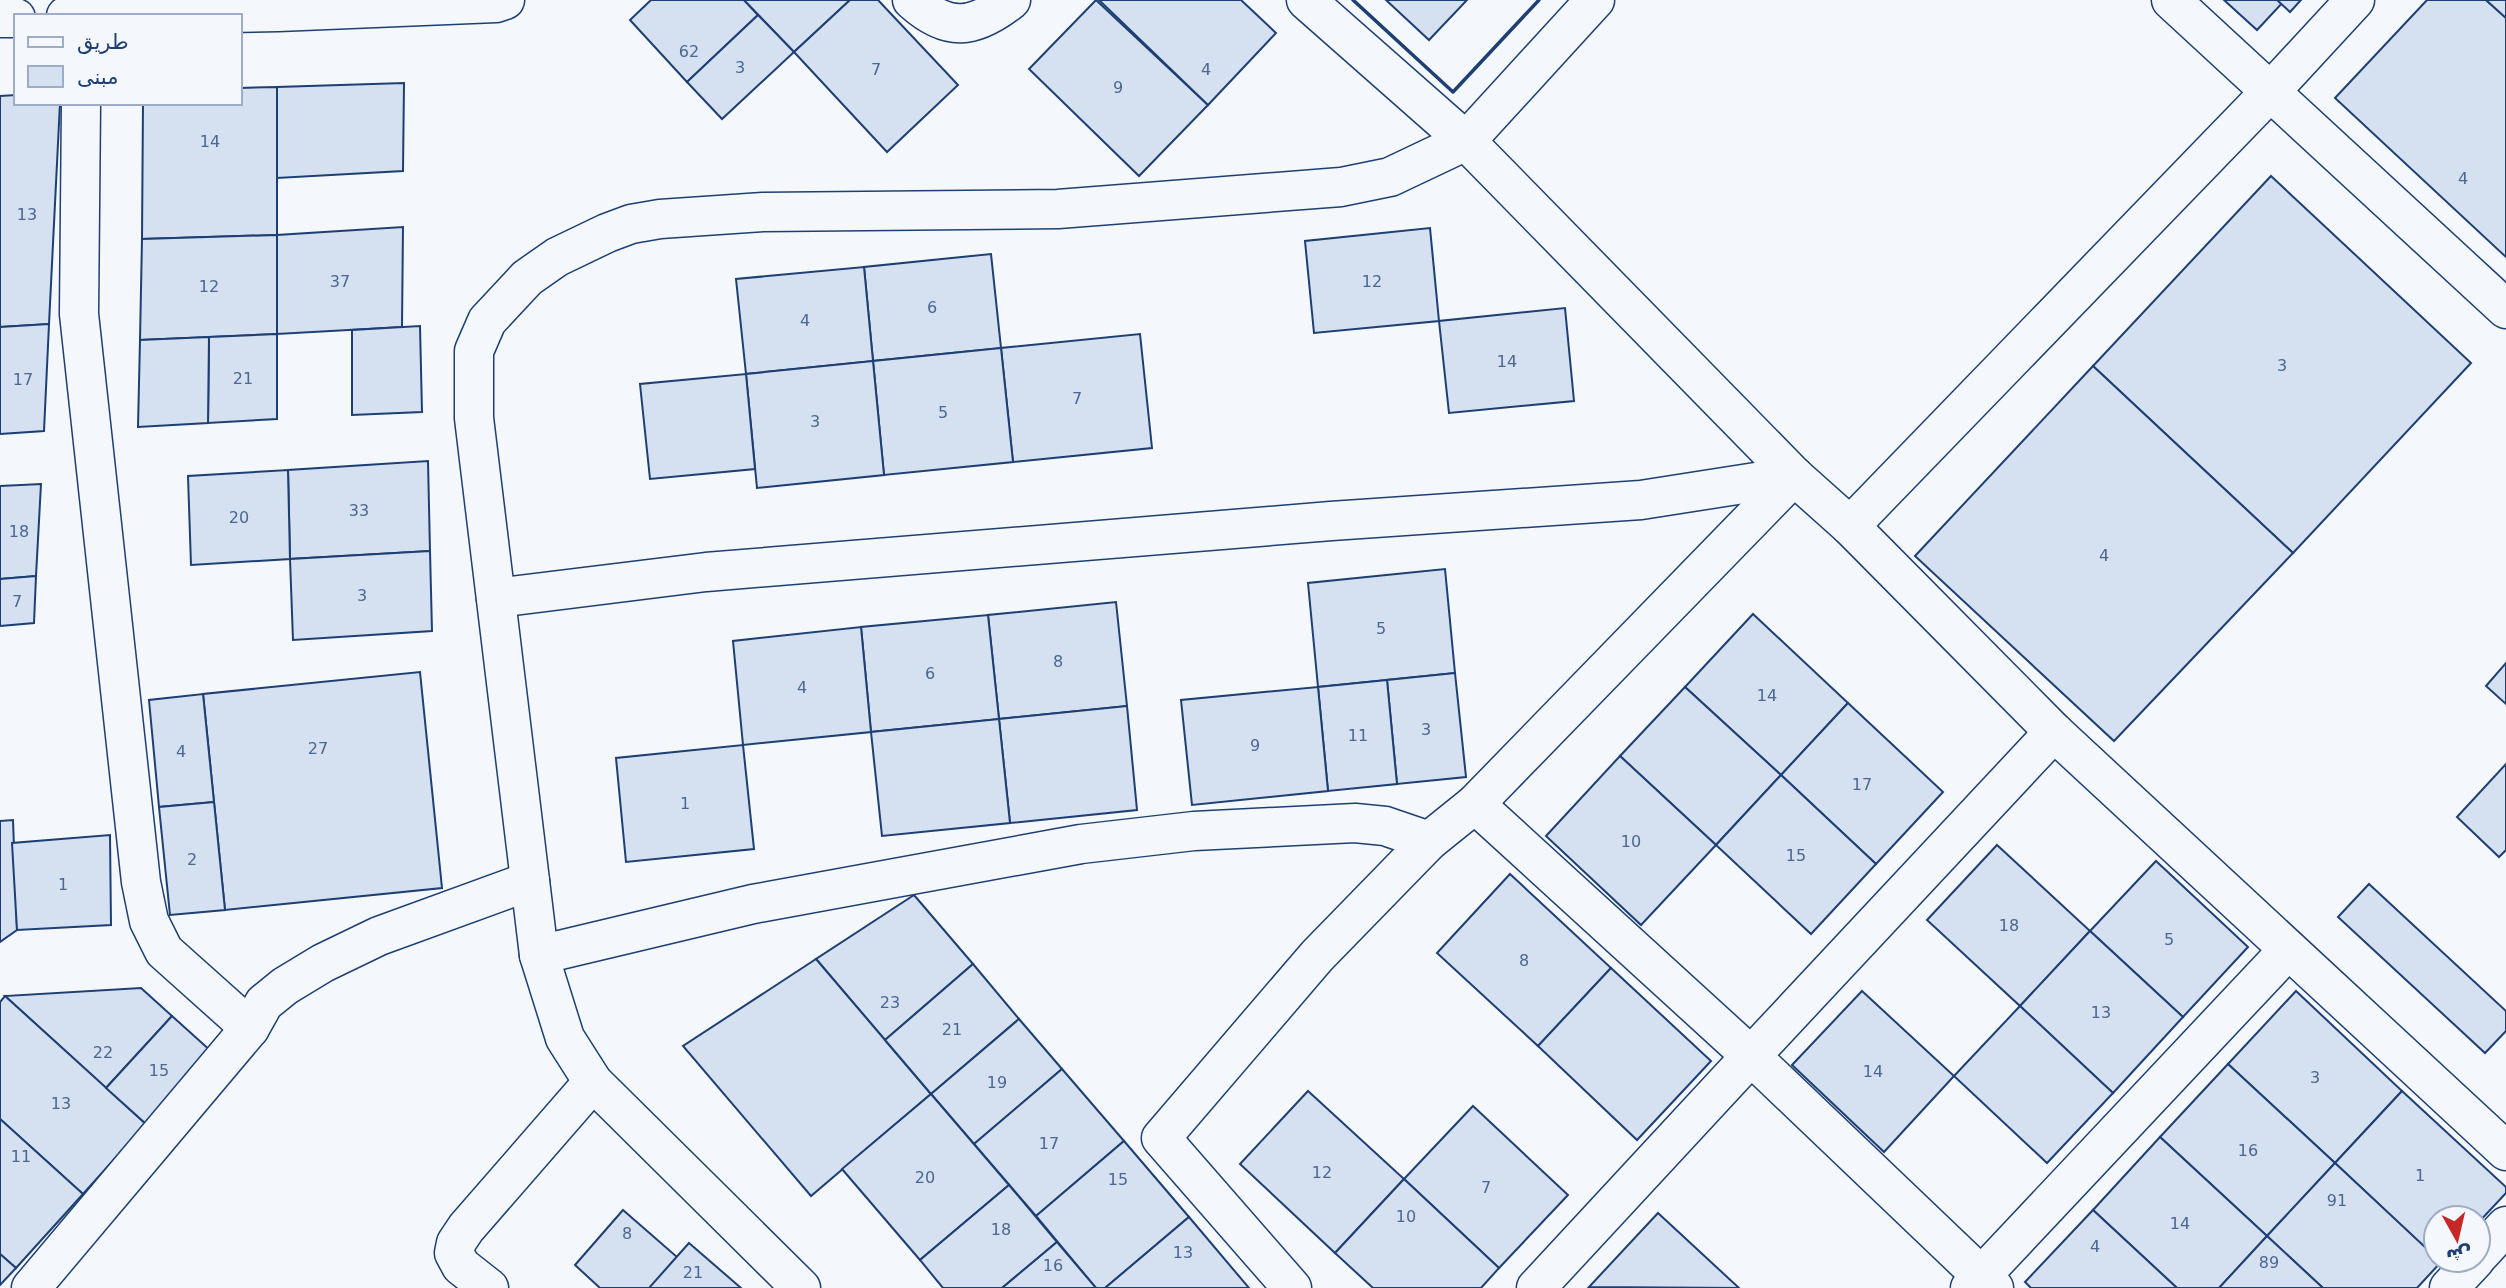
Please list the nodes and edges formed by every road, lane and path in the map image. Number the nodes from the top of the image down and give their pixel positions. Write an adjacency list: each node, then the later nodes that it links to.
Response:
1 (505, 0): 8 (street)
2 (912, 0): 3 (street)
3 (1011, 0)
4 (1306, 0): 11 (street)
5 (1595, 0): 11 (street)
6 (2171, 0): 9 (street)
7 (2355, 0): 9 (street)
8 (147, 14)
9 (2271, 91): 12 (street); 14 (street)
10 (81, 105): 22 (street)
11 (1466, 141): 13 (street); 15 (street)
12 (2506, 309)
13 (1794, 476): 14 (street); 15 (street); 17 (street)
14 (1850, 526): 16 (street)
15 (496, 598): 19 (street)
16 (2054, 732): 20 (street); 23 (street)
17 (1475, 804): 18 (street); 23 (street)
18 (1429, 841): 21 (street); 33 (street)
19 (530, 881): 21 (street); 22 (street)
20 (2288, 950): 25 (street); 29 (street)
21 (540, 955): 24 (street)
22 (250, 1028): 30 (street)
23 (1751, 1056): 29 (street); 34 (street)
24 (593, 1082): 31 (street); 32 (street)
25 (2506, 1151)
26 (2506, 1226): 27 (street)
27 (2492, 1241)
28 (2462, 1274): 35 (street)
29 (1982, 1284)
30 (31, 1288)
31 (489, 1288)
32 (801, 1288)
33 (1292, 1288)
34 (1535, 1288)
35 (2449, 1288)

